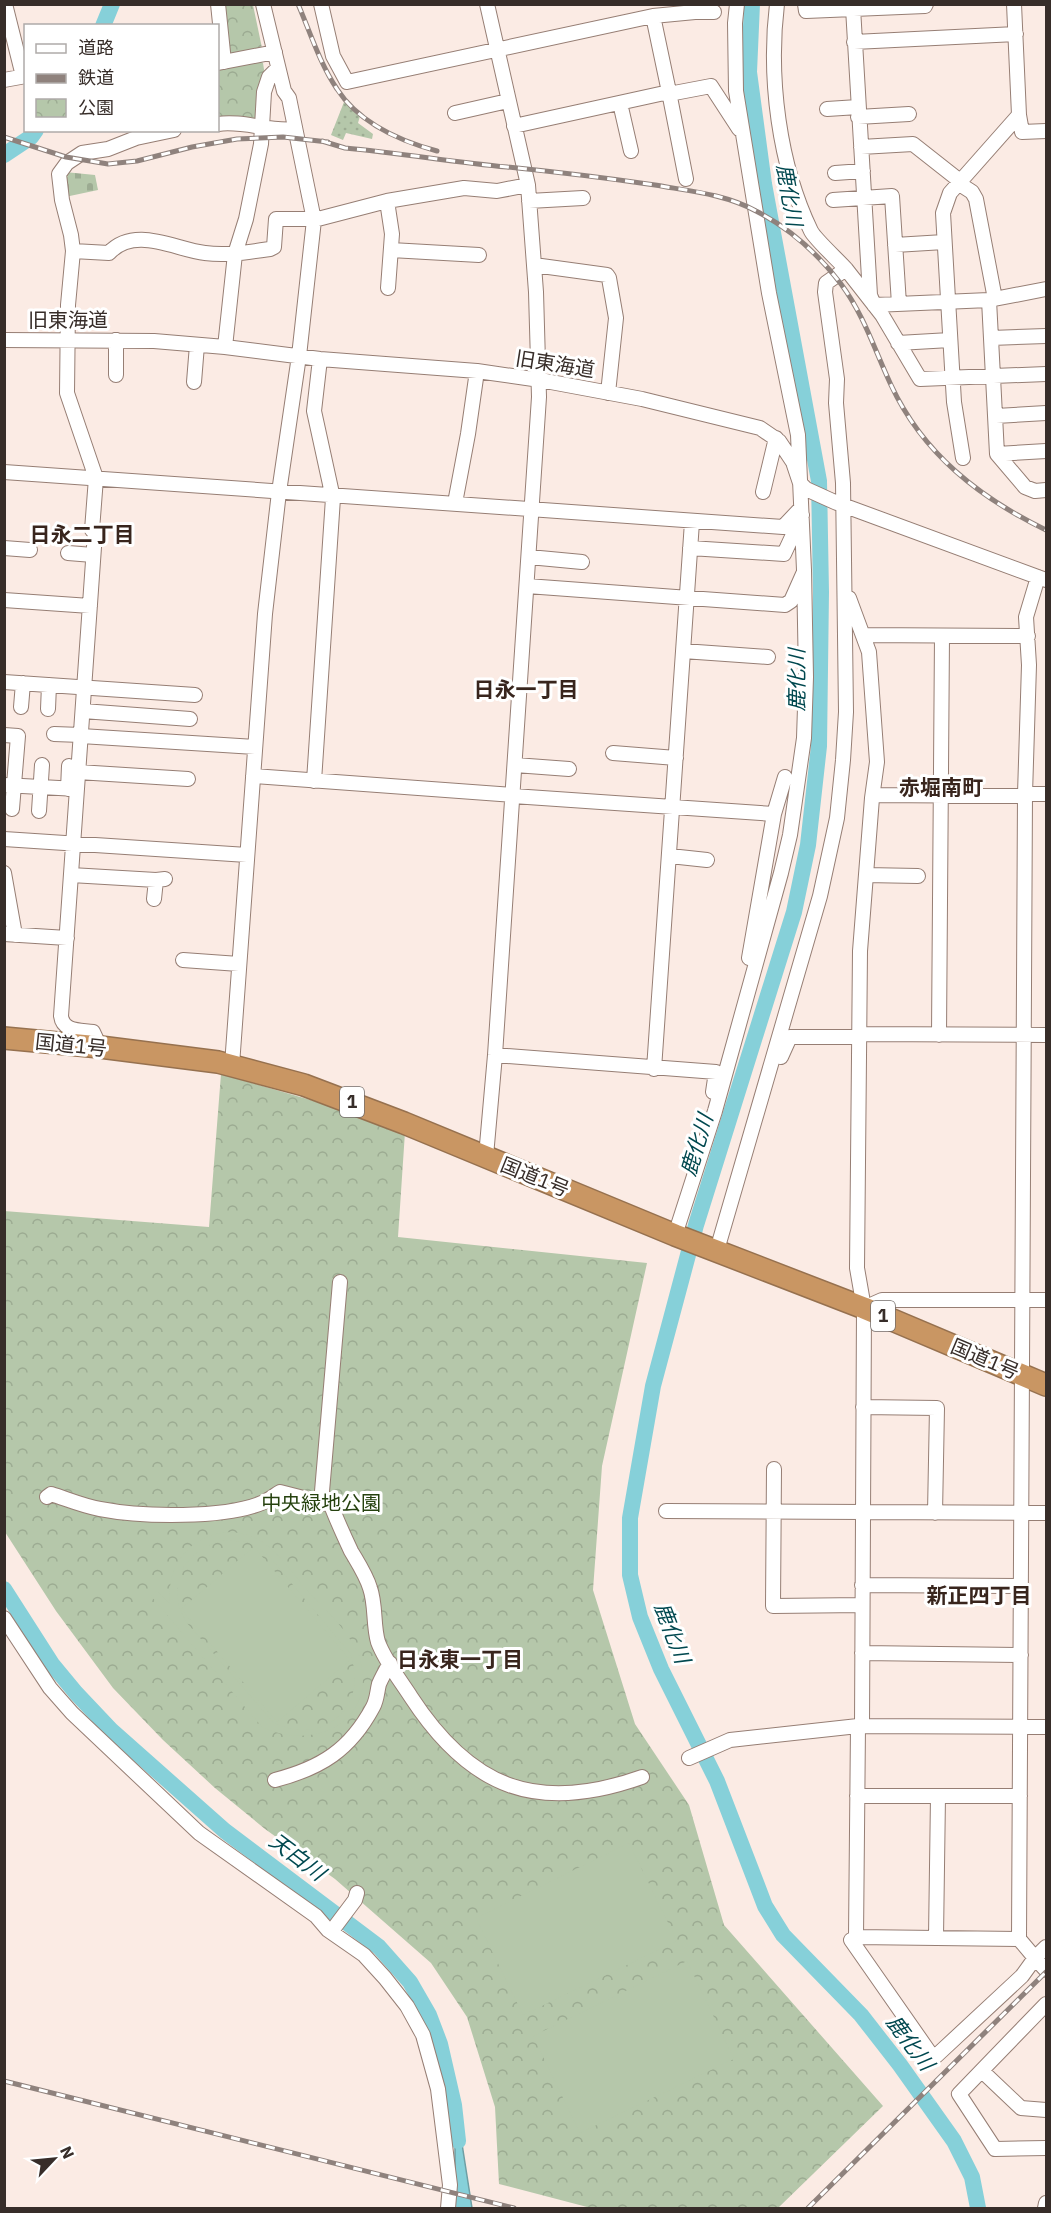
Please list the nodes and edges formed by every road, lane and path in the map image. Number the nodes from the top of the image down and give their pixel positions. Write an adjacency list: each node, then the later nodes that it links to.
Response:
1 (5, 4): 23 (street)
2 (218, 4): 21 (street)
3 (263, 4): 16 (street)
4 (273, 4): 16 (street)
5 (321, 4): 19 (street)
6 (487, 4): 19 (street)
7 (736, 4): 39 (street)
8 (777, 4): 60 (street)
9 (805, 4): 13 (street)
10 (926, 4): 13 (street)
11 (1014, 4): 17 (street)
12 (694, 8): 14 (street); 15 (street)
13 (853, 8): 18 (street)
14 (714, 12)
15 (653, 16): 19 (street); 25 (street)
16 (267, 19): 20 (street)
17 (1016, 34): 18 (street); 32 (street)
18 (854, 42): 29 (street)
19 (497, 50): 26 (street)
20 (274, 52): 21 (street); 22 (street)
21 (221, 62)
22 (278, 68): 35 (street); 36 (street)
23 (24, 76): 24 (street)
24 (4, 80)
25 (669, 93): 27 (street); 39 (street); 44 (street)
26 (508, 101): 30 (street); 34 (street)
27 (620, 103): 34 (street); 41 (street)
28 (828, 109): 29 (street)
29 (858, 112): 31 (street); 40 (street)
30 (455, 113)
31 (909, 114)
32 (1019, 115): 37 (street); 45 (street)
33 (219, 124): 35 (street)
34 (514, 126): 46 (street)
35 (261, 128): 36 (street); 57 (street)
36 (295, 129): 52 (street)
37 (1047, 131)
38 (164, 132): 55 (street)
39 (743, 134): 94 (street)
40 (861, 147): 42 (street); 45 (street)
41 (631, 152)
42 (862, 171): 43 (street); 47 (street)
43 (835, 173)
44 (686, 179)
45 (959, 182): 53 (street); 63 (street)
46 (528, 185): 50 (street); 51 (street)
47 (864, 197): 49 (street); 54 (street); 66 (street)
48 (584, 198): 51 (street)
49 (833, 200)
50 (387, 201): 52 (street); 56 (street)
51 (529, 201): 59 (street)
52 (314, 219): 57 (street); 76 (street)
53 (944, 242): 54 (street); 64 (street)
54 (895, 245): 65 (street)
55 (73, 250): 57 (street); 70 (street)
56 (391, 250): 58 (street); 61 (street)
57 (235, 254): 75 (street)
58 (479, 255)
59 (534, 265): 83 (street); 85 (street)
60 (846, 269): 66 (street); 100 (street)
61 (388, 288)
62 (1047, 289): 63 (street)
63 (992, 299): 64 (street); 68 (street)
64 (948, 301): 65 (street); 72 (street)
65 (899, 304): 66 (street)
66 (874, 305): 73 (street)
67 (1047, 336): 68 (street)
68 (991, 338): 81 (street)
69 (4, 340): 70 (street, 旧東海道)
70 (68, 340): 71 (street, 旧東海道); 93 (street)
71 (116, 340): 74 (street, 旧東海道); 80 (street)
72 (950, 340): 73 (street); 82 (street)
73 (898, 343): 82 (street)
74 (197, 345): 75 (street, 旧東海道); 84 (street)
75 (225, 347): 76 (street, 旧東海道)
76 (300, 356): 77 (street, 旧東海道); 96 (street)
77 (320, 359): 78 (street, 旧東海道); 98 (street)
78 (477, 371): 83 (street, 旧東海道); 99 (street)
79 (1047, 374): 81 (street)
80 (116, 375)
81 (993, 376): 82 (street); 87 (street)
82 (953, 378): 91 (street)
83 (540, 380): 85 (street, 旧東海道); 101 (street)
84 (194, 382)
85 (608, 393): 88 (street, 旧東海道)
86 (1047, 413): 87 (street)
87 (996, 416): 90 (street)
88 (776, 438): 94 (street, 旧東海道); 97 (street)
89 (1047, 451): 90 (street)
90 (997, 454): 95 (street)
91 (963, 458)
92 (4, 472): 93 (street)
93 (96, 478): 96 (street); 108 (street)
94 (803, 486): 100 (street); 102 (street)
95 (1047, 490)
96 (279, 492): 98 (street); 137 (street)
97 (763, 492)
98 (332, 495): 99 (street); 147 (street)
99 (455, 504): 101 (street)
100 (840, 504): 112 (street); 114 (street)
101 (532, 509): 103 (street); 109 (street)
102 (802, 512): 103 (street); 105 (street); 111 (street)
103 (692, 522): 105 (street)
104 (4, 548): 106 (street)
105 (690, 548): 115 (street)
106 (30, 550)
107 (68, 553): 108 (street)
108 (93, 555): 117 (street)
109 (529, 557): 110 (street); 113 (street)
110 (582, 561)
111 (804, 570): 115 (street); 186 (street)
112 (1042, 579): 120 (street)
113 (527, 586): 115 (street); 141 (street)
114 (844, 592): 118 (street); 185 (street)
115 (687, 599): 121 (street)
116 (4, 600): 117 (street)
117 (90, 606): 126 (street)
118 (863, 635): 119 (street); 153 (street)
119 (942, 636): 120 (street); 154 (street)
120 (1028, 636): 155 (street)
121 (683, 651): 122 (street); 139 (street)
122 (768, 657)
123 (4, 682): 124 (street)
124 (22, 683): 125 (street); 128 (street)
125 (49, 685): 126 (street); 129 (street)
126 (80, 687): 127 (street); 130 (street)
127 (195, 695)
128 (21, 707)
129 (48, 709)
130 (78, 711): 131 (street); 135 (street)
131 (168, 717): 132 (street); 136 (street)
132 (190, 719)
133 (54, 734): 135 (street)
134 (4, 735): 148 (street)
135 (81, 736): 136 (street); 142 (street)
136 (166, 741): 137 (street)
137 (255, 747): 144 (street)
138 (613, 753): 139 (street)
139 (676, 758): 156 (street)
140 (42, 765): 149 (street)
141 (515, 765): 143 (street); 152 (street)
142 (74, 769): 146 (street); 150 (street)
143 (568, 769)
144 (253, 776): 147 (street); 162 (street)
145 (785, 777): 159 (street)
146 (188, 779)
147 (314, 781): 152 (street)
148 (9, 785): 149 (street); 157 (street)
149 (40, 787): 150 (street); 158 (street)
150 (72, 789): 161 (street)
151 (1047, 794): 155 (street)
152 (513, 795): 156 (street); 182 (street)
153 (874, 795): 154 (street); 167 (street)
154 (940, 795): 155 (street); 177 (street)
155 (1025, 795): 178 (street)
156 (673, 807): 159 (street); 163 (street)
157 (12, 809)
158 (39, 811)
159 (774, 814): 175 (street)
160 (4, 839): 161 (street)
161 (73, 844): 162 (street); 166 (street)
162 (247, 855): 174 (street)
163 (670, 856): 164 (street); 184 (street)
164 (707, 860)
165 (4, 873): 169 (street)
166 (71, 875): 170 (street); 172 (street)
167 (866, 875): 168 (street); 180 (street)
168 (918, 876)
169 (6, 889): 171 (street)
170 (154, 899)
171 (10, 934): 172 (street)
172 (67, 938): 181 (street)
173 (183, 960): 174 (street)
174 (239, 964): 183 (street)
175 (746, 968)
176 (10, 1035): 181 (highway, 国道1号 / 1)
177 (939, 1035): 178 (street); 180 (street)
178 (1024, 1035): 179 (street); 191 (street)
179 (1047, 1035)
180 (859, 1036): 185 (street); 193 (street)
181 (100, 1047): 183 (highway, 国道1号 / 1)
182 (495, 1055): 184 (street); 187 (street)
183 (232, 1065): 187 (highway, 国道1号 / 1)
184 (654, 1069): 186 (street)
185 (767, 1077): 189 (street)
186 (715, 1111): 188 (street)
187 (486, 1156): 188 (highway, 国道1号 / 1)
188 (678, 1236): 189 (highway, 国道1号 / 1)
189 (717, 1250): 193 (highway, 国道1号 / 1)
190 (340, 1282): 199 (street)
191 (1022, 1300): 192 (street); 193 (street); 194 (street)
192 (1047, 1300)
193 (864, 1308): 194 (highway, 国道1号 / 1); 196 (street)
194 (1021, 1375): 195 (highway, 国道1号 / 1); 204 (street)
195 (1047, 1385)
196 (863, 1407): 202 (street); 203 (street)
197 (774, 1469): 201 (street)
198 (47, 1497): 199 (street)
199 (321, 1503): 212 (street)
200 (666, 1511): 201 (street)
201 (775, 1512): 202 (street); 208 (street)
202 (864, 1512): 203 (street); 206 (street)
203 (935, 1513): 204 (street)
204 (1022, 1513): 205 (street); 207 (street)
205 (1047, 1513)
206 (862, 1585): 207 (street); 208 (street)
207 (1022, 1586): 211 (street)
208 (862, 1605): 210 (street)
209 (4, 1618): 223 (street)
210 (862, 1653): 211 (street); 213 (street)
211 (1021, 1655): 214 (street)
212 (390, 1663): 217 (street); 218 (street)
213 (860, 1726): 214 (street); 216 (street); 219 (street)
214 (1021, 1727): 215 (street); 221 (street)
215 (1047, 1727)
216 (689, 1758)
217 (642, 1777)
218 (275, 1780)
219 (857, 1796): 220 (street); 224 (street)
220 (938, 1796): 221 (street); 225 (street)
221 (1020, 1796): 226 (street)
222 (356, 1897): 223 (street)
223 (333, 1930): 235 (street)
224 (856, 1937): 225 (street); 228 (street)
225 (936, 1937): 226 (street)
226 (1019, 1939): 228 (street)
227 (1047, 1947): 228 (street)
228 (1035, 1958): 229 (street)
229 (1047, 1970)
230 (1047, 2004): 231 (street)
231 (982, 2071): 232 (street); 233 (street)
232 (1047, 2110)
233 (1047, 2148)
234 (1047, 2203): 236 (street)
235 (448, 2208)
236 (1045, 2208)

